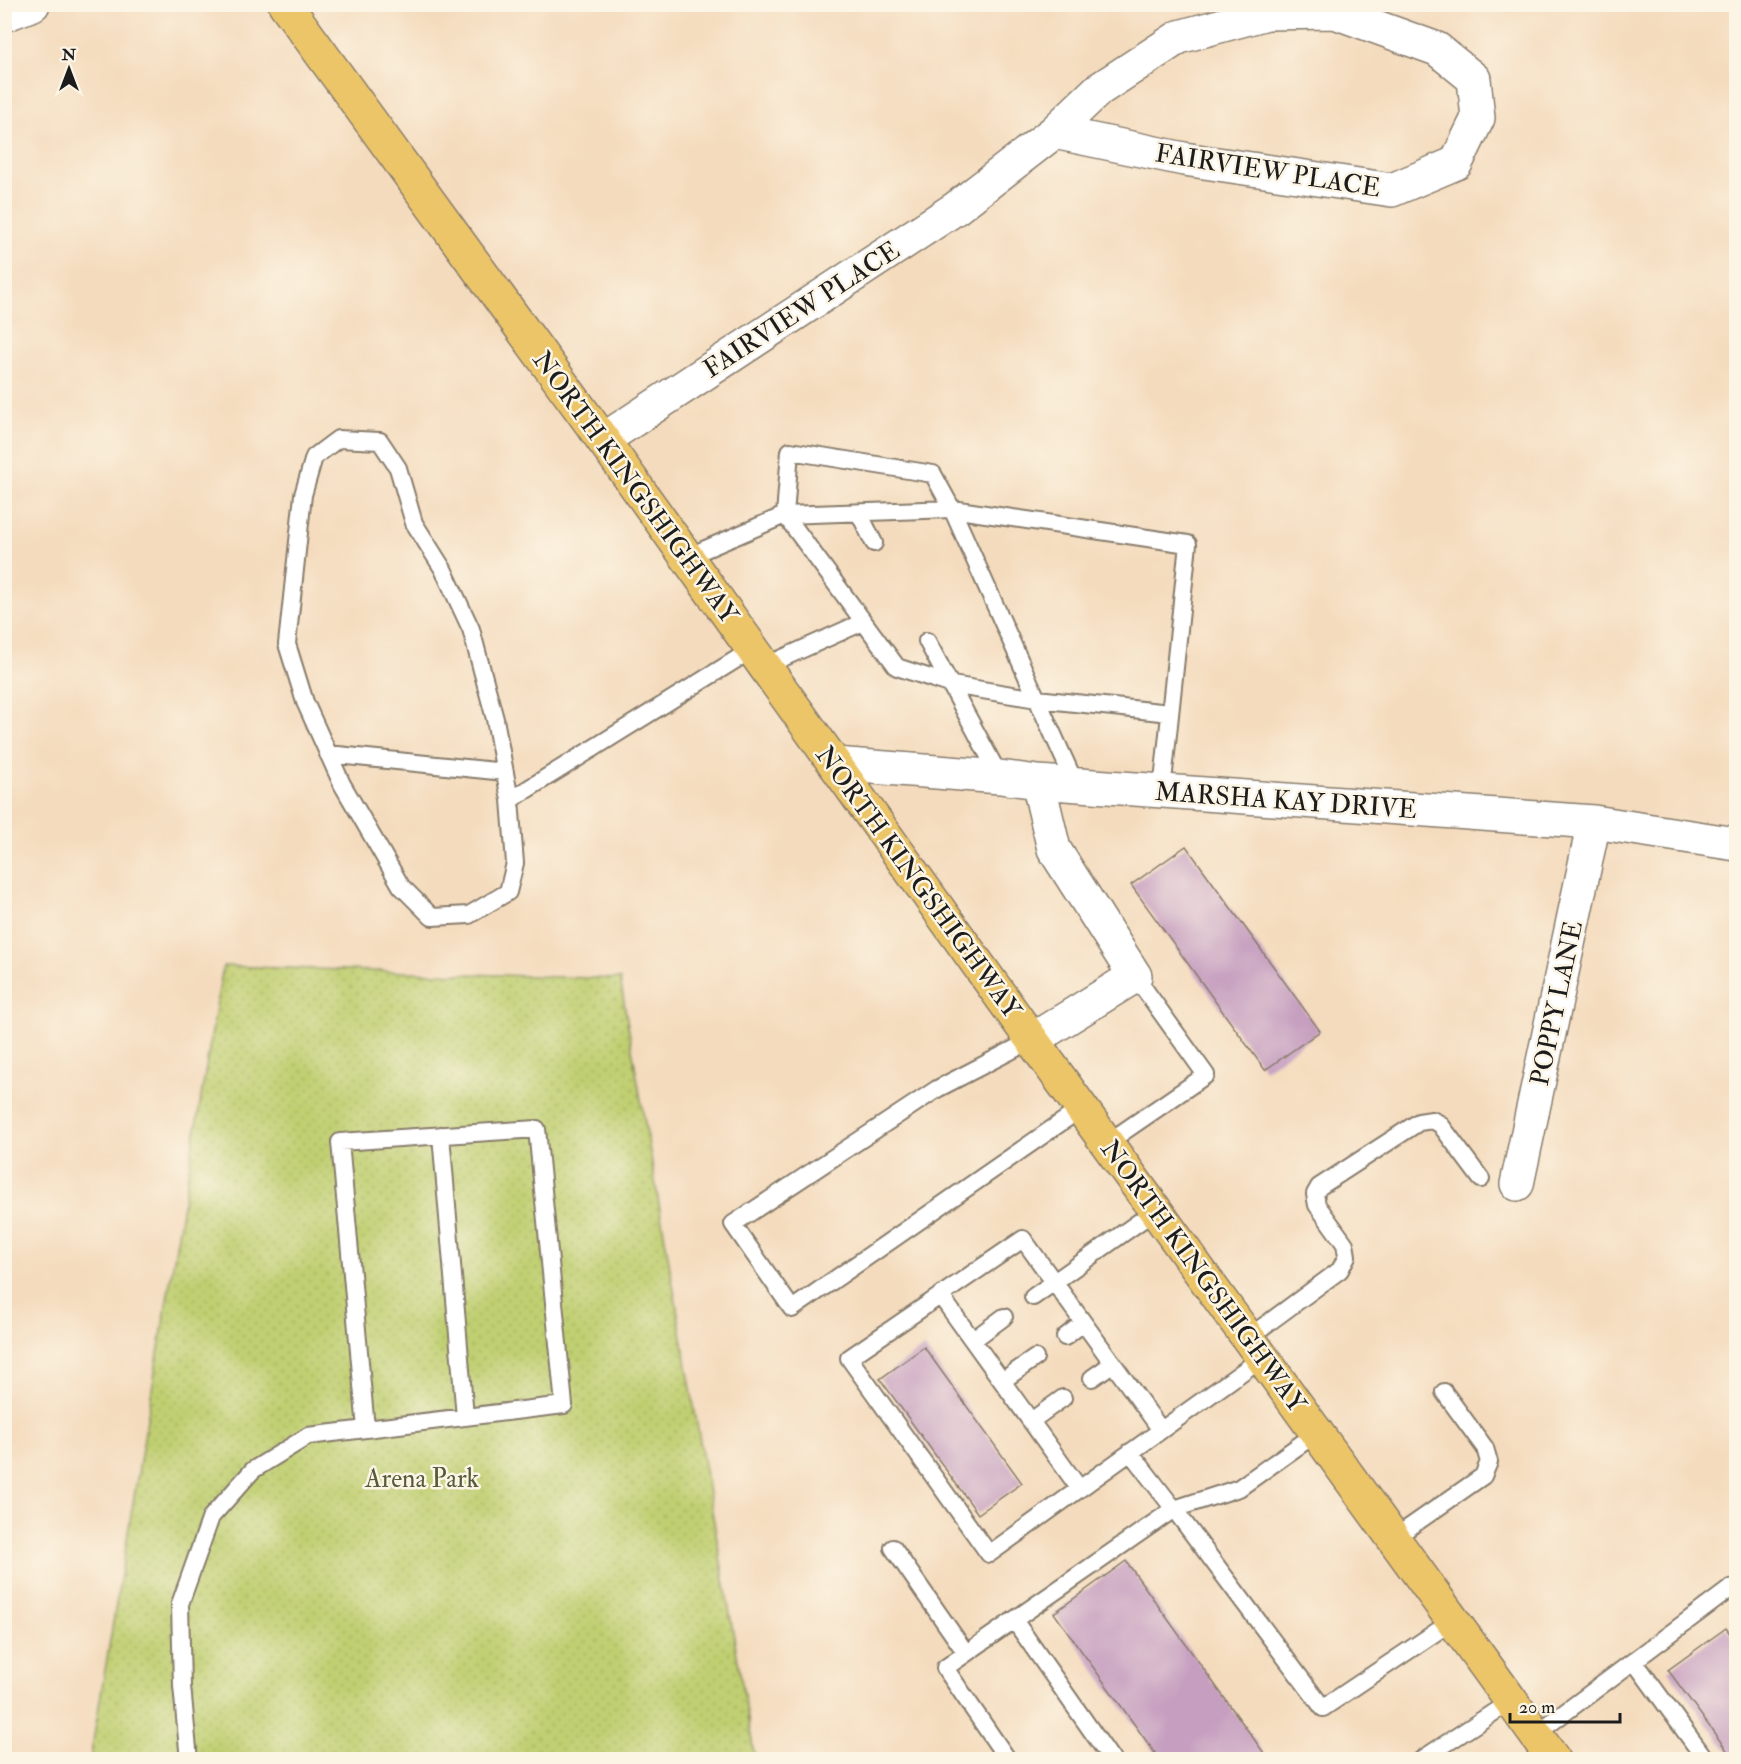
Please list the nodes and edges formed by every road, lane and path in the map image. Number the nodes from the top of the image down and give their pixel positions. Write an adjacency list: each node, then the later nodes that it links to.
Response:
1 (33, 4): 3 (street)
2 (285, 4): 5 (main road, NORTH KINGSHIGHWAY)
3 (4, 15)
4 (1054, 132): 4 (street, FAIRVIEW PLACE); 5 (street, FAIRVIEW PLACE)
5 (603, 440): 10 (main road, NORTH KINGSHIGHWAY)
6 (952, 509): 7 (lane); 8 (lane); 15 (lane); 16 (lane)
7 (859, 513): 8 (lane); 9 (lane)
8 (785, 515): 10 (lane); 11 (lane)
9 (874, 543)
10 (687, 557): 13 (main road, NORTH KINGSHIGHWAY)
11 (863, 622): 13 (lane); 14 (lane)
12 (927, 641): 14 (lane)
13 (759, 658): 18 (main road, NORTH KINGSHIGHWAY); 24 (lane)
14 (952, 685): 15 (lane); 20 (lane)
15 (1037, 699): 16 (lane); 22 (lane)
16 (1170, 713): 23 (lane)
17 (328, 754): 19 (lane); 19 (lane); 24 (lane)
18 (835, 764): 20 (street, MARSHA KAY DRIVE); 28 (main road, NORTH KINGSHIGHWAY)
19 (505, 772): 24 (lane)
20 (1000, 777): 21 (street, MARSHA KAY DRIVE)
21 (1038, 782): 22 (street, MARSHA KAY DRIVE); 27 (street)
22 (1075, 783): 23 (street, MARSHA KAY DRIVE)
23 (1162, 791): 25 (street, MARSHA KAY DRIVE)
24 (510, 800)
25 (1594, 822): 26 (street, MARSHA KAY DRIVE); 33 (street, POPPY LANE)
26 (1737, 844)
27 (1135, 976): 28 (street); 31 (lane)
28 (1032, 1040): 29 (main road, NORTH KINGSHIGHWAY); 29 (lane)
29 (1082, 1108): 31 (main road, NORTH KINGSHIGHWAY)
30 (441, 1135): 49 (lane); 49 (lane); 51 (lane)
31 (1107, 1143): 34 (main road, NORTH KINGSHIGHWAY)
32 (1481, 1179): 42 (lane)
33 (1517, 1184)
34 (1156, 1210): 35 (lane); 42 (main road, NORTH KINGSHIGHWAY)
35 (1054, 1282): 36 (lane); 37 (lane); 39 (lane)
36 (940, 1295): 41 (lane); 55 (lane)
37 (1033, 1297)
38 (1004, 1317): 41 (lane)
39 (1083, 1323): 40 (lane); 44 (lane)
40 (1065, 1337)
41 (973, 1340): 46 (lane)
42 (1256, 1347): 52 (lane); 53 (main road, NORTH KINGSHIGHWAY)
43 (1035, 1358): 46 (lane)
44 (1112, 1364): 45 (lane); 52 (lane)
45 (1092, 1378)
46 (1002, 1381): 50 (lane)
47 (1444, 1392): 57 (lane)
48 (1063, 1398): 50 (lane)
49 (465, 1417): 51 (lane)
50 (1031, 1421): 55 (lane)
51 (366, 1429): 66 (lane)
52 (1161, 1430): 54 (lane)
53 (1318, 1432): 56 (lane); 57 (main road, NORTH KINGSHIGHWAY)
54 (1130, 1452): 55 (lane); 56 (lane)
55 (1079, 1488)
56 (1174, 1509): 60 (lane); 61 (lane)
57 (1394, 1538): 61 (main road, NORTH KINGSHIGHWAY)
58 (893, 1548): 62 (lane)
59 (1737, 1588): 63 (lane)
60 (1014, 1620): 62 (lane); 68 (lane)
61 (1454, 1620): 64 (main road, NORTH KINGSHIGHWAY)
62 (966, 1653): 67 (lane)
63 (1634, 1661): 65 (lane); 70 (lane)
64 (1511, 1701): 65 (main road, NORTH KINGSHIGHWAY); 69 (lane)
65 (1545, 1747)
66 (189, 1760)
67 (1008, 1760)
68 (1112, 1760)
69 (1421, 1760)
70 (1706, 1760)

